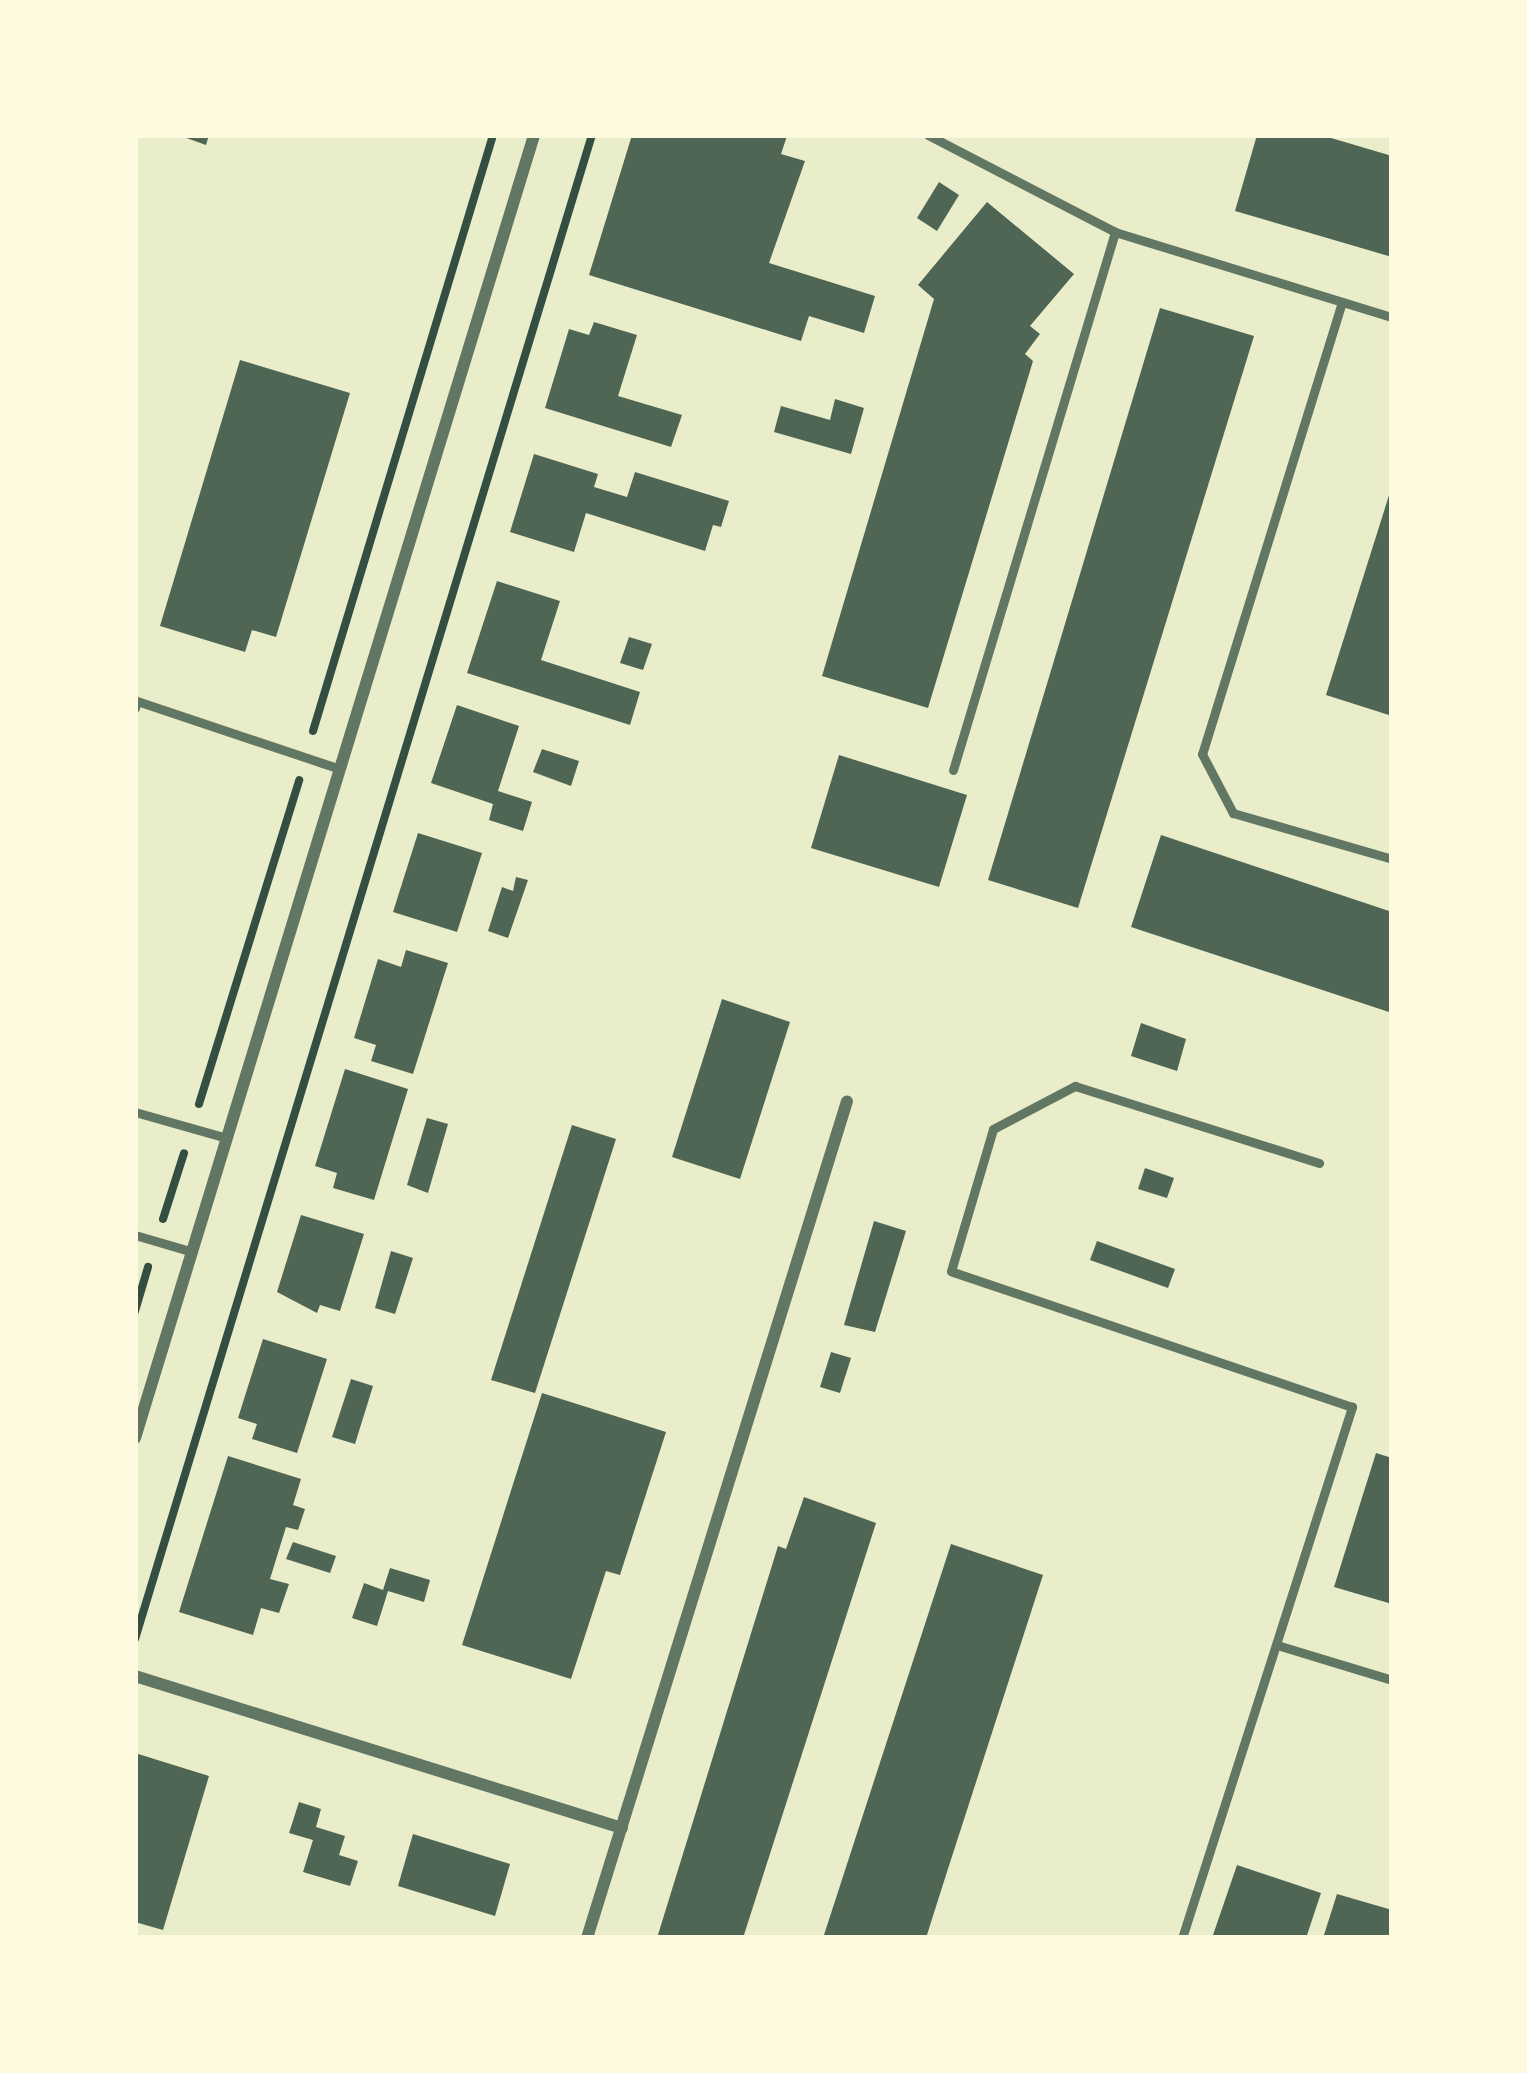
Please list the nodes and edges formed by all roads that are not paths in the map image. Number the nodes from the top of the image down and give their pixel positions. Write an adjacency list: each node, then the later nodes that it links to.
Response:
1 (534, 135): 7 (street)
2 (928, 135): 3 (lane)
3 (1115, 232): 4 (lane); 8 (lane)
4 (1342, 302): 5 (lane); 9 (lane)
5 (1392, 317)
6 (135, 708): 7 (lane)
7 (340, 769): 12 (street)
8 (953, 770)
9 (1392, 859)
10 (847, 1101): 20 (street)
11 (135, 1112): 12 (lane)
12 (227, 1138): 15 (street)
13 (1319, 1162): 17 (lane)
14 (135, 1235): 15 (lane)
15 (193, 1252): 16 (street)
16 (135, 1438)
17 (1277, 1645): 19 (lane); 22 (lane)
18 (135, 1676): 20 (street)
19 (1392, 1680)
20 (622, 1828): 21 (street)
21 (587, 1938)
22 (1182, 1938)

